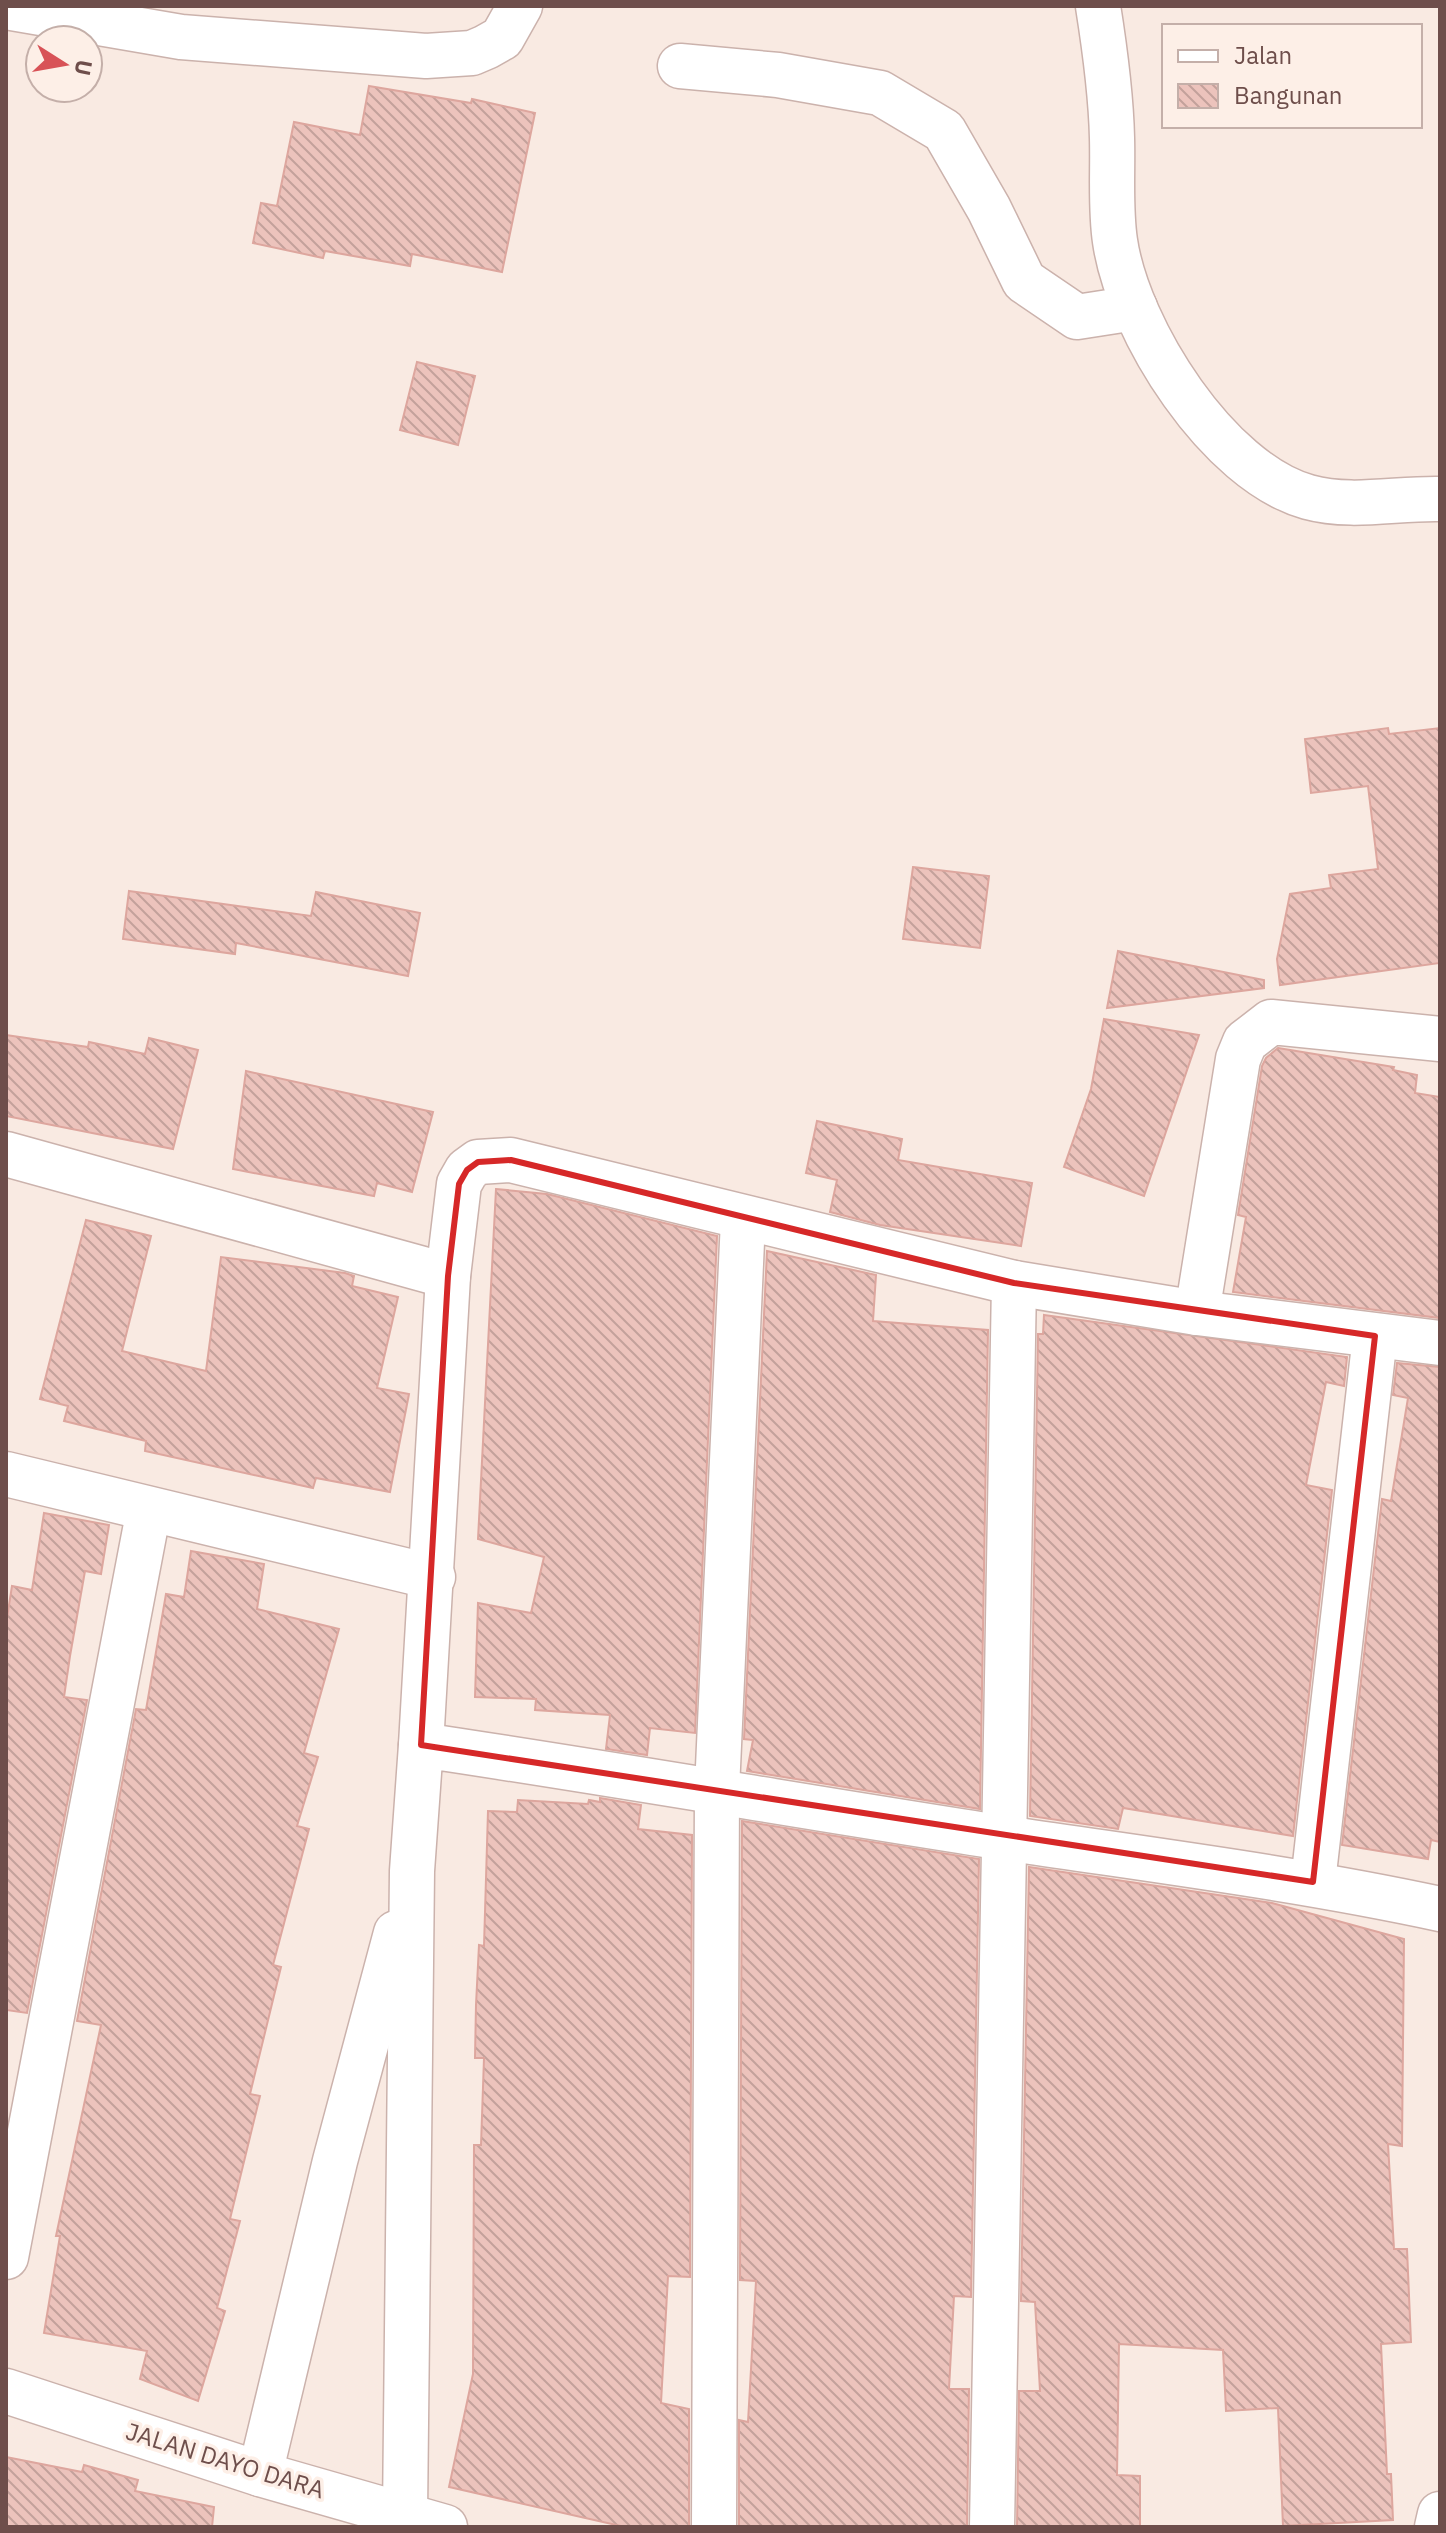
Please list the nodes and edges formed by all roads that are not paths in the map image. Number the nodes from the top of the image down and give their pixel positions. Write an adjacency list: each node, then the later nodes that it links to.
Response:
1 (520, 6): 3 (street)
2 (1098, 6): 5 (street)
3 (6, 7)
4 (680, 66): 5 (street)
5 (1135, 308): 6 (street)
6 (1440, 499)
7 (1440, 1039): 12 (street)
8 (6, 1154): 10 (street)
9 (743, 1220): 10 (street); 11 (street); 19 (street)
10 (448, 1276): 17 (street)
11 (1014, 1283): 12 (street); 20 (street)
12 (1197, 1313): 13 (street)
13 (1375, 1336): 14 (street); 22 (street)
14 (1440, 1343)
15 (6, 1474): 16 (street)
16 (149, 1509): 17 (street); 24 (street)
17 (433, 1577): 18 (street)
18 (421, 1745): 19 (street); 21 (street)
19 (717, 1789): 20 (street); 29 (street)
20 (1003, 1837): 22 (street); 30 (street)
21 (412, 1871): 26 (street); 28 (street)
22 (1313, 1882): 23 (street)
23 (1440, 1909)
24 (6, 2257)
25 (6, 2391): 26 (street, JALAN DAYO DARA)
26 (260, 2474): 28 (street, JALAN DAYO DARA)
27 (1440, 2514): 31 (street)
28 (425, 2521)
29 (714, 2527)
30 (992, 2527)
31 (1437, 2527)

